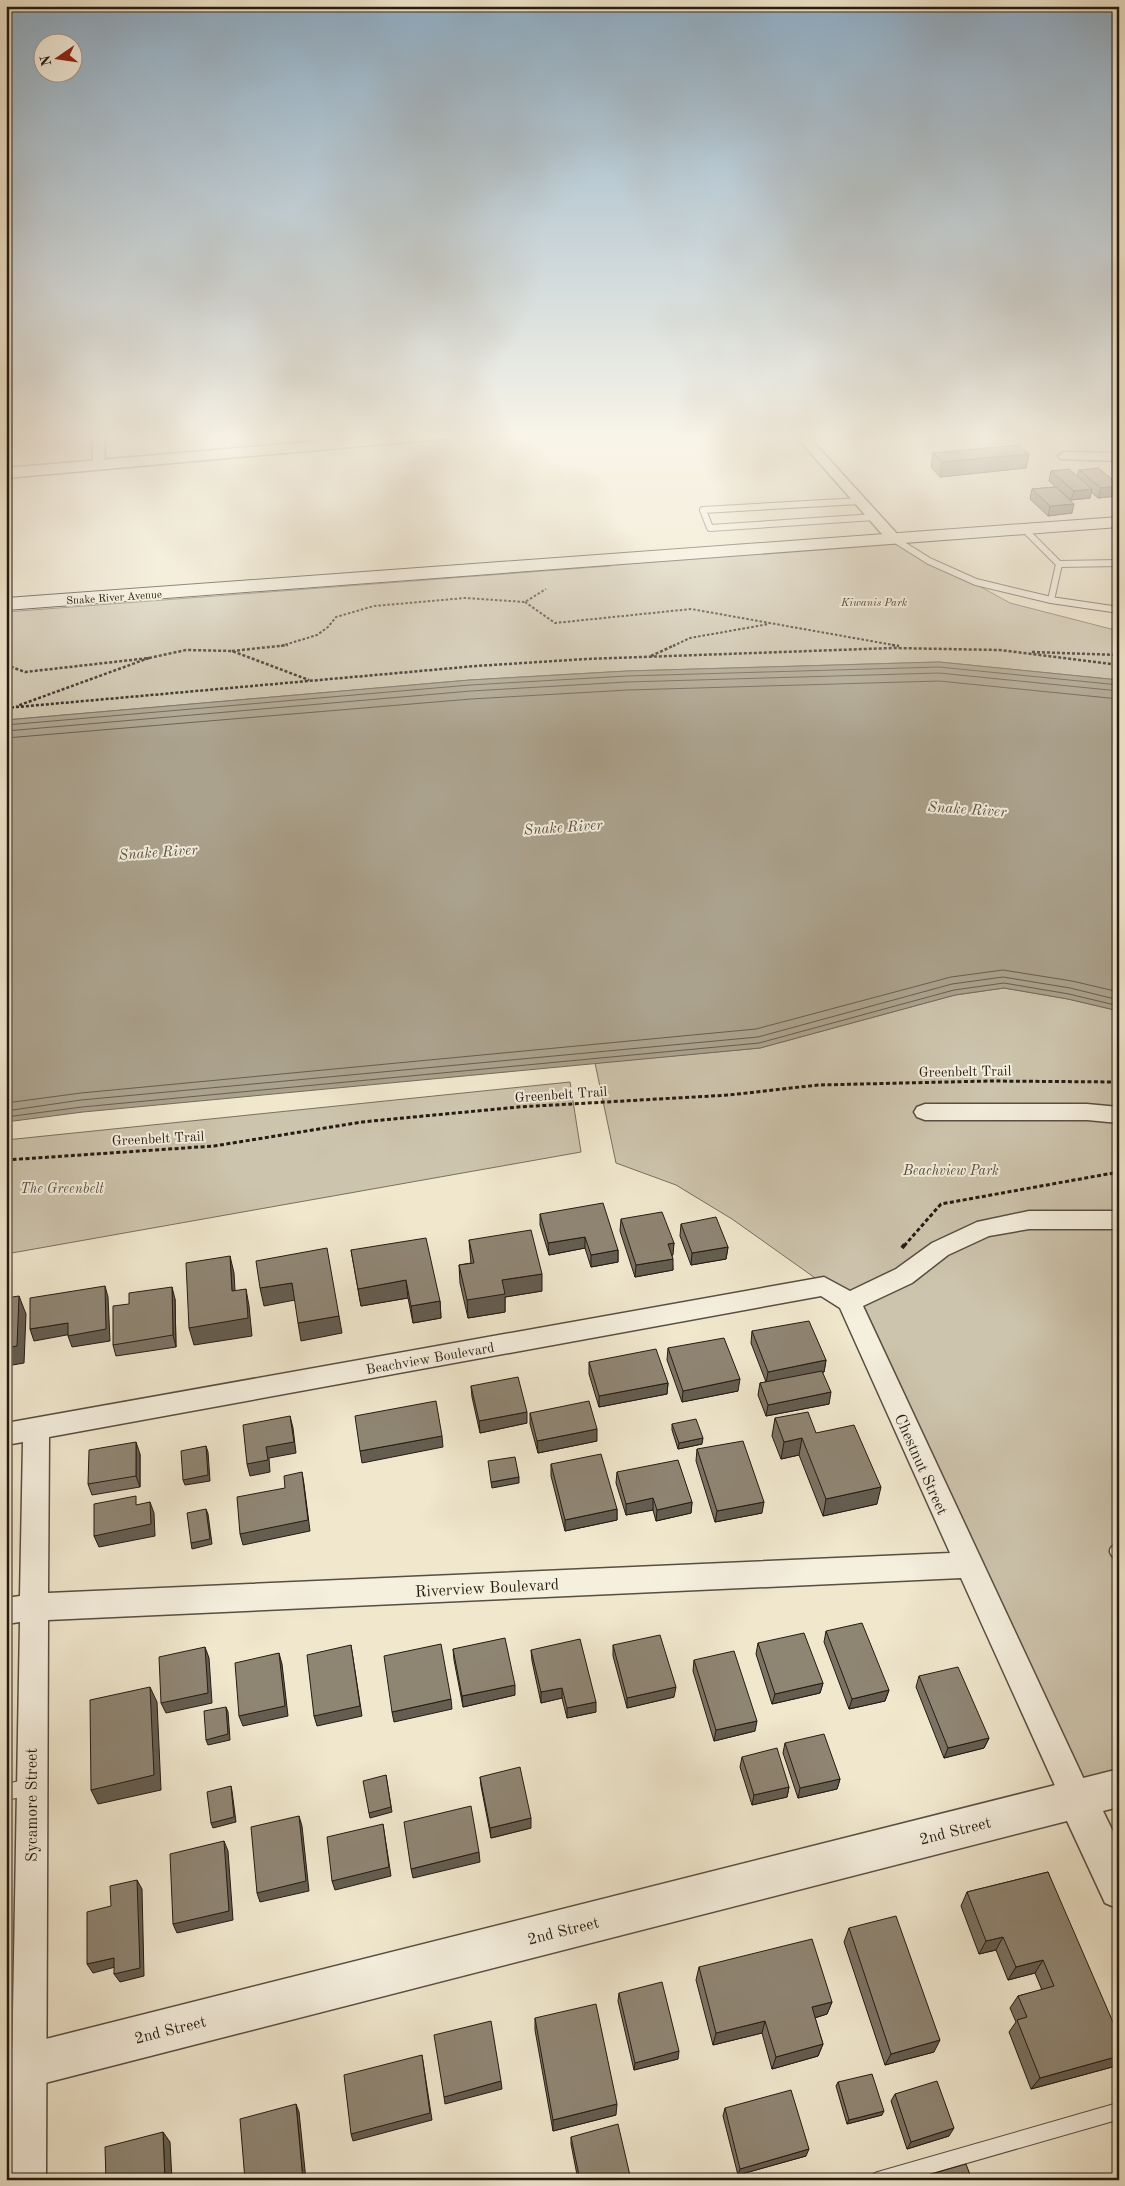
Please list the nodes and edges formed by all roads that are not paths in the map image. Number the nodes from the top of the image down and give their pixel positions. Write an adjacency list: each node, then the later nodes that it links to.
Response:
1 (891, 535): 4 (street)
2 (933, 535): 4 (main road, Snake River Avenue)
3 (1031, 535): 6 (lane)
4 (894, 538): 7 (lane); 8 (main road, Snake River Avenue)
5 (1119, 563): 6 (lane)
6 (1059, 564): 7 (lane)
7 (1050, 600): 9 (lane)
8 (6, 604)
9 (1119, 610)
10 (925, 1112): 11 (street)
11 (1119, 1115)
12 (1119, 1220): 13 (street)
13 (849, 1302): 14 (street, Beachview Boulevard); 17 (street, Chestnut Street)
14 (21, 1432): 18 (street, Sycamore Street)
15 (1119, 1550): 16 (lane)
16 (1119, 1555)
17 (968, 1565): 18 (street, Riverview Boulevard); 21 (street, Chestnut Street)
18 (20, 1609): 20 (street, Sycamore Street)
19 (1119, 1788): 21 (street, 2nd Street)
20 (19, 1789): 23 (street, Sycamore Street)
21 (1077, 1799): 22 (street, Chestnut Street); 23 (street, 2nd Street)
22 (1119, 1889)
23 (18, 2068): 25 (street, Sycamore Street)
24 (1119, 2111): 26 (lane)
25 (28, 2180)
26 (879, 2180)

